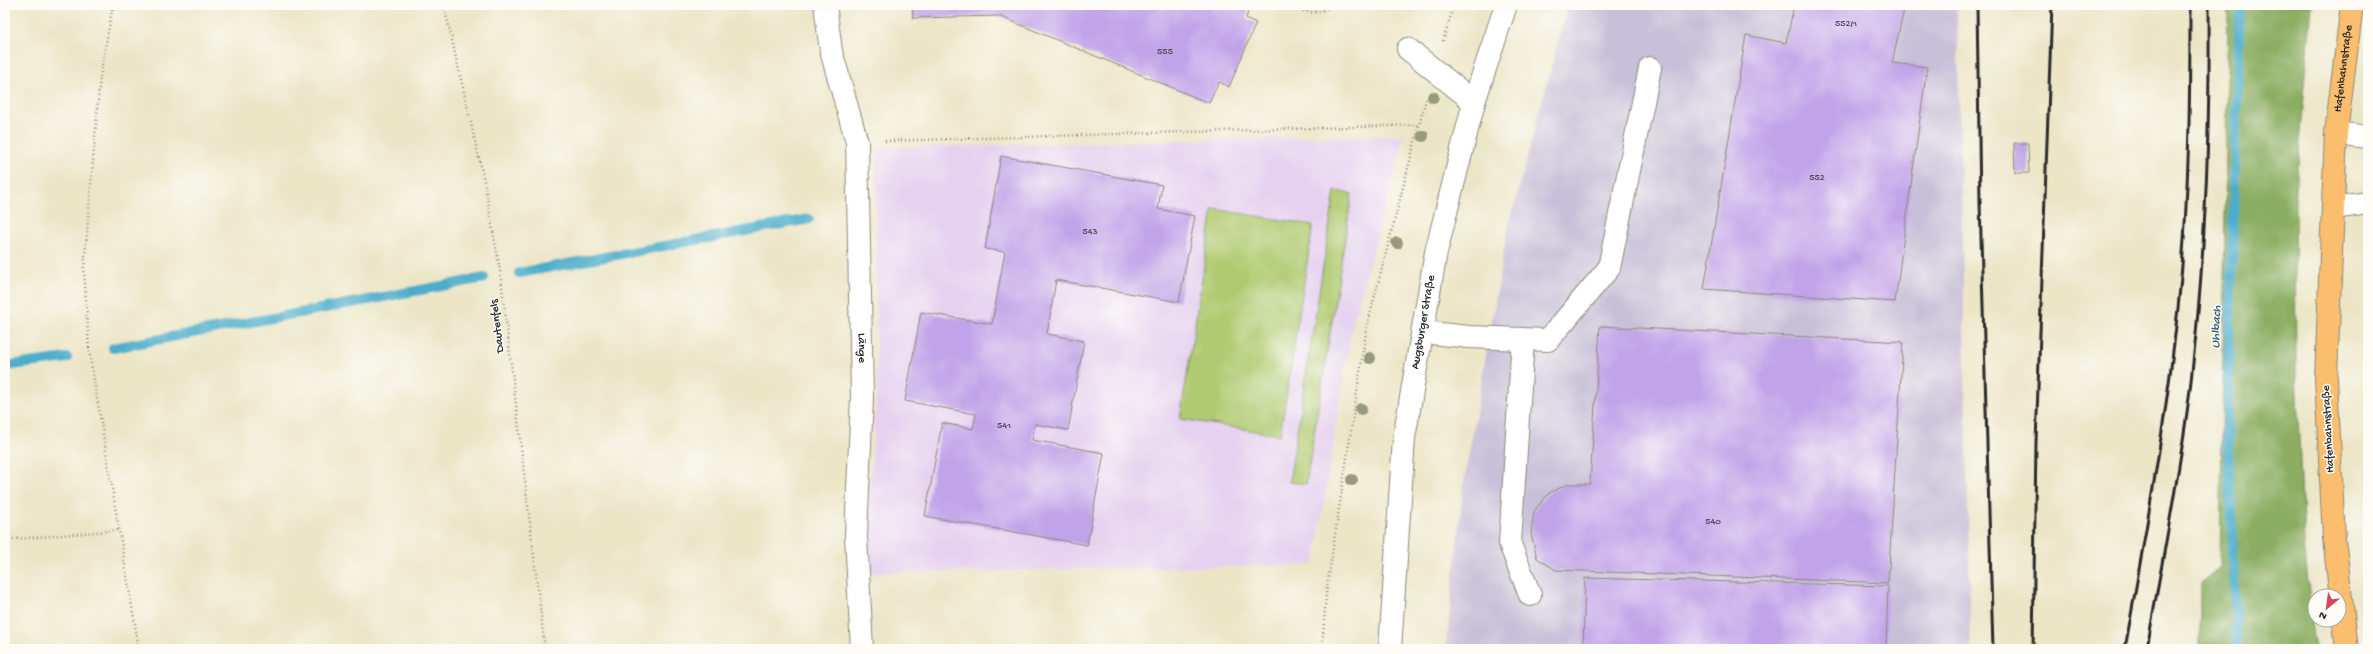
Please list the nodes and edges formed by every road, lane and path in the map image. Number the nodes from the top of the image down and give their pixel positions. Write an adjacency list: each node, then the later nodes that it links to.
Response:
1 (113, 5): 18 (path)
2 (444, 5): 22 (path, Dautenfels)
3 (825, 5): 13 (street, Länge)
4 (1288, 5): 5 (path)
5 (1332, 5)
6 (1506, 5): 10 (street, Augsburger Straße)
7 (2352, 5): 11 (main road, Hafenbahnstraße)
8 (1408, 49): 10 (street)
9 (1650, 68): 17 (street)
10 (1474, 102): 16 (street, Augsburger Straße)
11 (2336, 133): 12 (street); 15 (main road, Hafenbahnstraße)
12 (2368, 137)
13 (857, 142): 23 (street, Länge); 24 (path)
14 (2368, 202): 15 (street)
15 (2333, 208): 26 (main road, Hafenbahnstraße)
16 (1422, 332): 17 (street); 25 (street, Augsburger Straße)
17 (1523, 339): 20 (street)
18 (120, 530): 19 (path); 21 (path)
19 (5, 540)
20 (1530, 595)
21 (139, 649)
22 (545, 649)
23 (862, 649)
24 (1322, 649)
25 (1390, 649)
26 (2347, 649)

